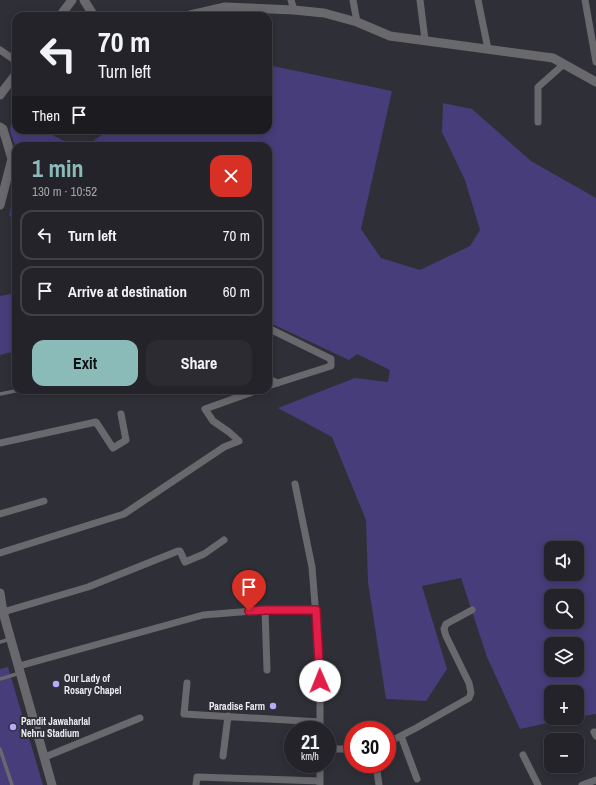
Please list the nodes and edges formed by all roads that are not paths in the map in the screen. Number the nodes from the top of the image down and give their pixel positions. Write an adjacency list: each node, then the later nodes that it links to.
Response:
1 (72, 0): 10 (street)
2 (84, 0): 11 (street)
3 (291, 0): 9 (street)
4 (353, 0): 13 (street)
5 (420, 0): 14 (street)
6 (478, 0): 15 (street)
7 (585, 0): 18 (street)
8 (225, 4): 9 (street); 12 (street)
9 (294, 10): 13 (street)
10 (63, 12)
11 (92, 12)
12 (199, 12)
13 (357, 22): 14 (street)
14 (425, 40): 15 (street)
15 (488, 49): 19 (street)
16 (0, 50): 17 (street)
17 (12, 58)
18 (596, 62)
19 (564, 64): 21 (street); 23 (street)
20 (12, 79): 22 (street)
21 (596, 82)
22 (0, 95)
23 (538, 122)
24 (0, 127): 25 (street)
25 (0, 205)
26 (272, 330): 28 (street)
27 (272, 380): 28 (street)
28 (278, 383): 29 (street)
29 (272, 385)
30 (12, 392): 31 (lane)
31 (0, 394)
32 (247, 394): 39 (street)
33 (120, 414): 34 (street)
34 (0, 443)
35 (295, 484): 42 (street)
36 (44, 500): 37 (street)
37 (0, 514)
38 (224, 540): 44 (street)
39 (0, 553)
40 (0, 593): 44 (street)
41 (265, 610): 42 (street); 47 (street); 48 (street)
42 (316, 610): 54 (street)
43 (472, 610): 55 (street)
44 (2, 613): 45 (street)
45 (11, 639): 46 (lane); 47 (street)
46 (0, 642)
47 (20, 670): 49 (lane); 60 (street)
48 (267, 670)
49 (0, 679)
50 (187, 683): 51 (street)
51 (228, 716): 53 (street); 58 (street)
52 (140, 718): 60 (street)
53 (305, 721)
54 (320, 721)
55 (401, 736): 56 (street); 62 (street)
56 (396, 738)
57 (0, 749): 66 (lane)
58 (223, 756)
59 (523, 756): 70 (street)
60 (45, 757): 67 (street)
61 (377, 773): 69 (street)
62 (417, 779)
63 (596, 780): 71 (street)
64 (223, 781): 65 (street); 68 (street)
65 (320, 783)
66 (12, 785)
67 (52, 785)
68 (196, 785)
69 (379, 785)
70 (538, 785)
71 (582, 785)

